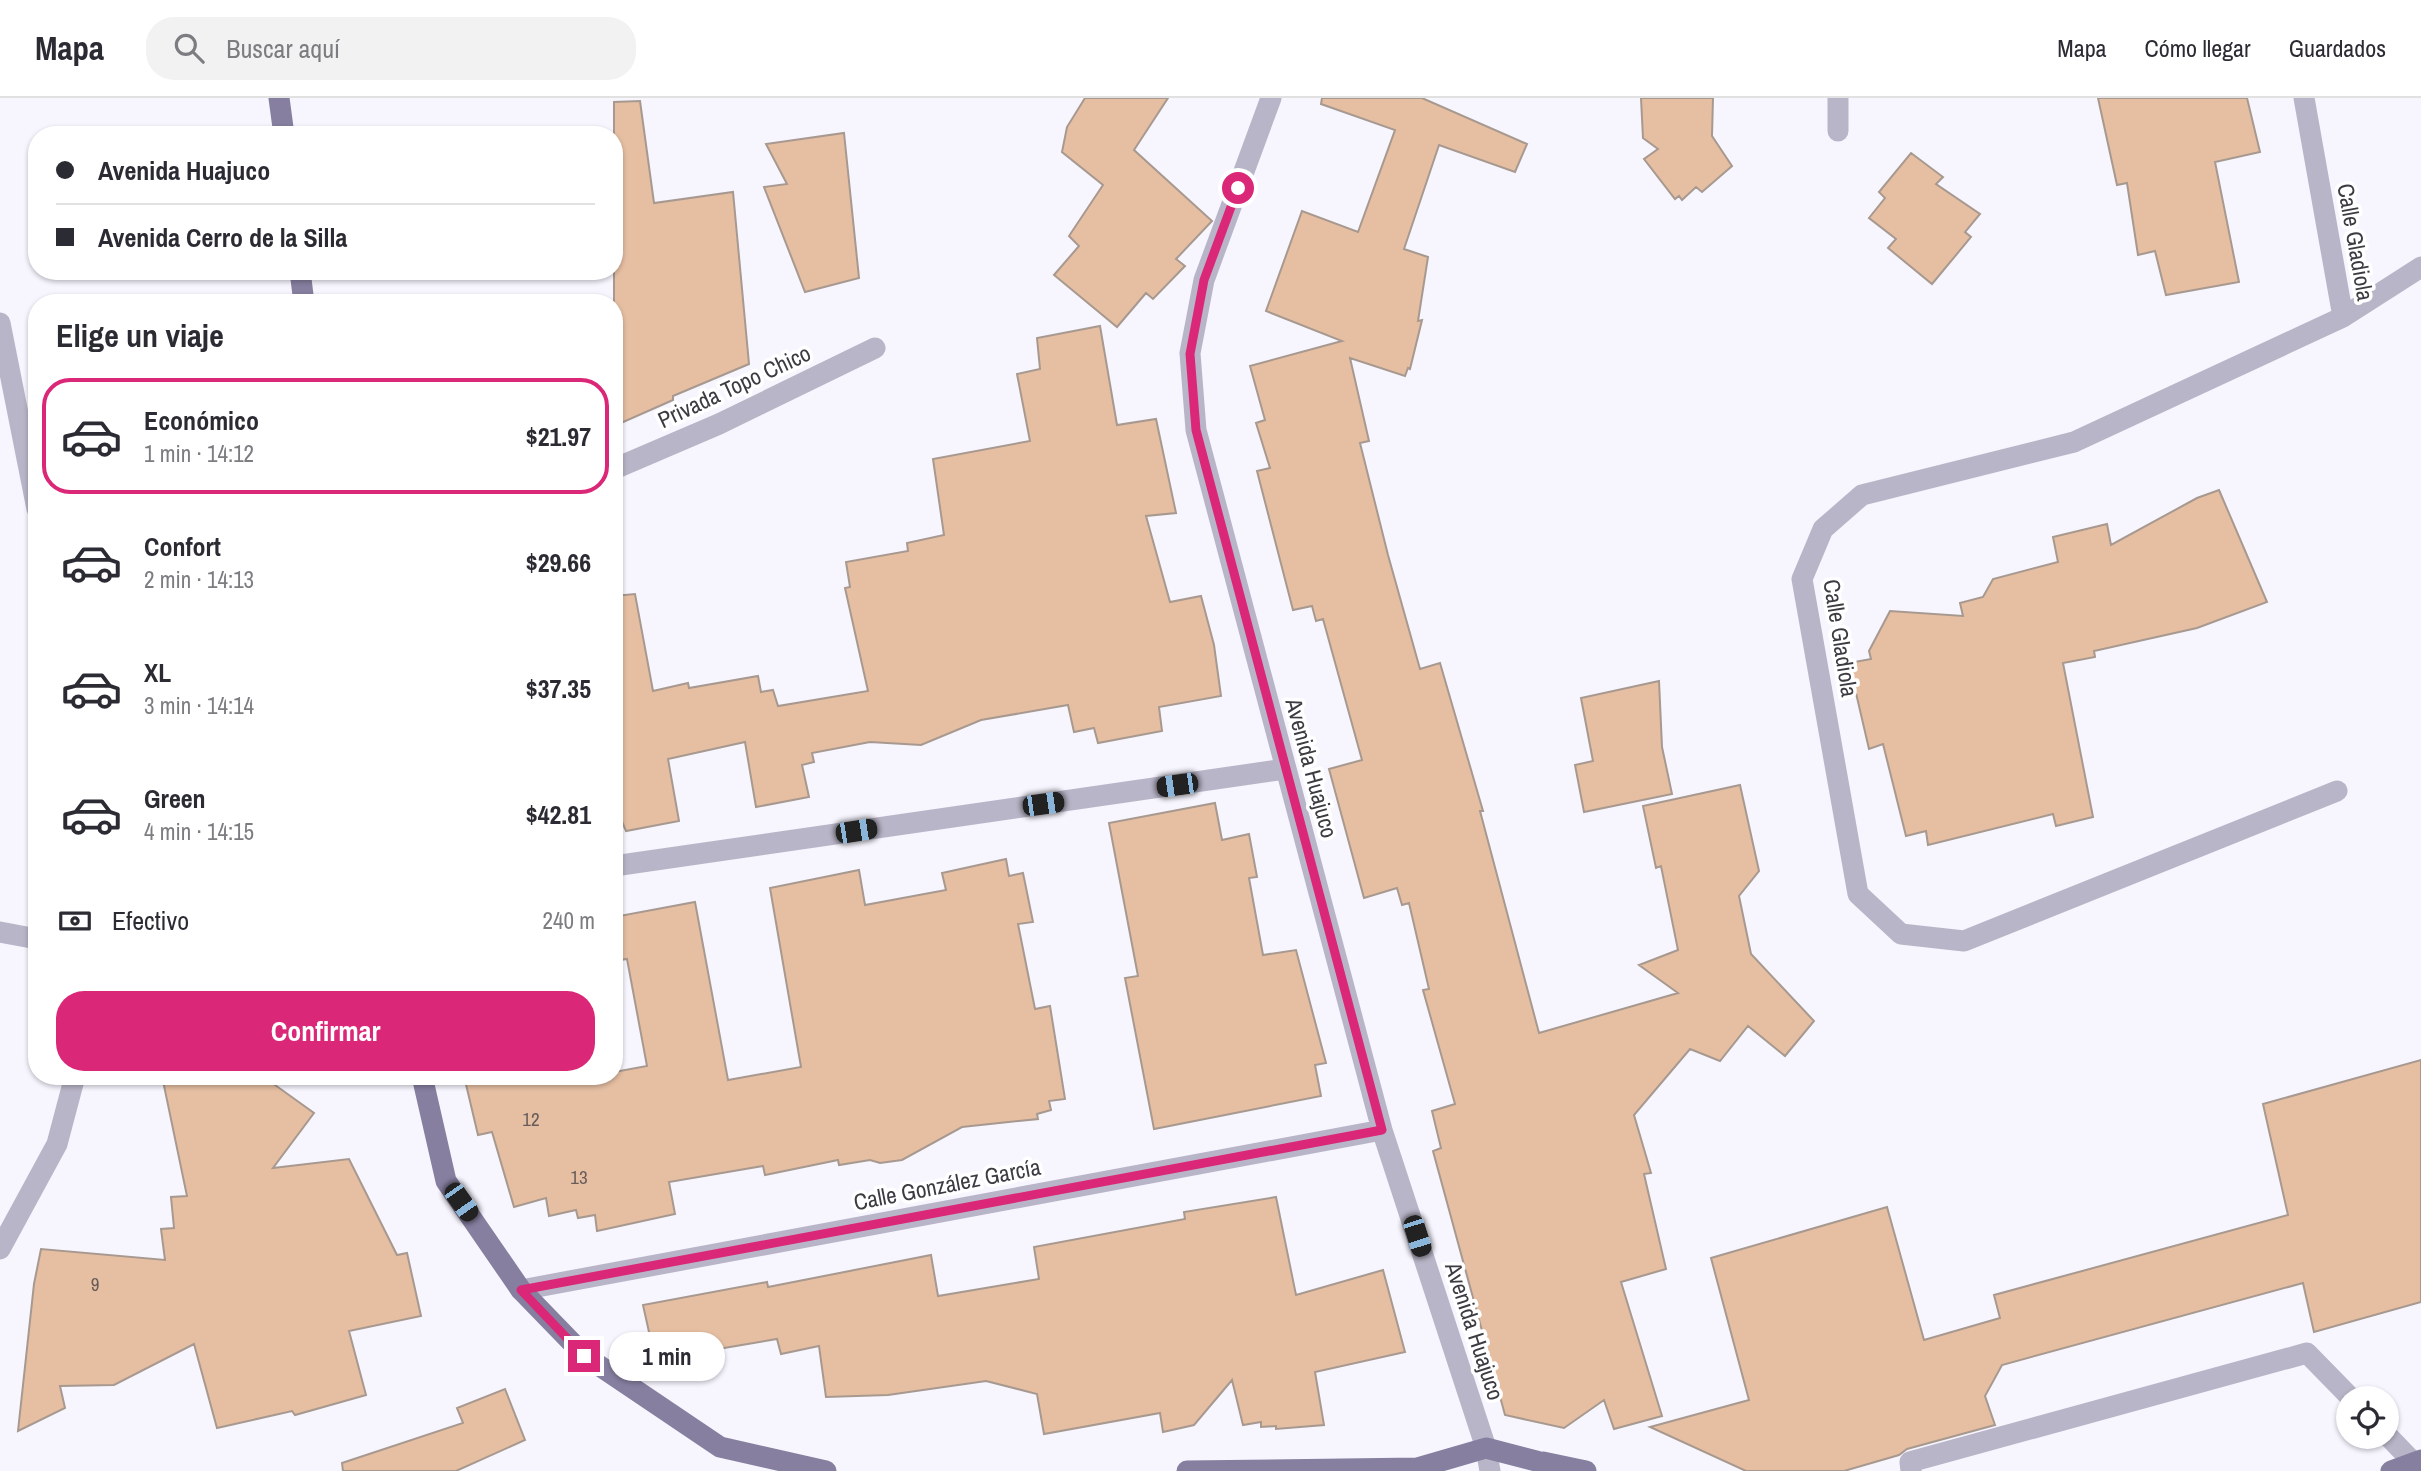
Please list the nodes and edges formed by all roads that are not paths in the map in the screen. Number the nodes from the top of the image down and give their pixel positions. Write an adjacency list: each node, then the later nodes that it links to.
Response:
1 (279, 98): 5 (main road)
2 (1271, 98): 13 (street, Avenida Huajuco)
3 (1838, 98): 6 (street)
4 (2304, 98): 8 (street, Calle Gladiola)
5 (283, 126)
6 (1838, 131)
7 (2421, 267): 8 (street)
8 (2343, 317): 14 (street, Calle Gladiola)
9 (0, 323): 11 (street)
10 (875, 348): 12 (street, Privada Topo Chico)
11 (28, 464)
12 (623, 466)
13 (1284, 769): 15 (street); 20 (street, Avenida Huajuco)
14 (2337, 791)
15 (623, 865)
16 (0, 932): 17 (street)
17 (28, 937)
18 (73, 1085): 21 (street)
19 (424, 1085): 22 (main road)
20 (1382, 1130): 22 (street, Calle González García); 25 (street, Avenida Huajuco)
21 (0, 1248)
22 (521, 1290): 29 (main road)
23 (2339, 1386): 34 (street)
24 (2399, 1446): 27 (street)
25 (1486, 1448): 26 (main road); 28 (main road); 31 (street, Avenida Huajuco)
26 (1536, 1461): 32 (main road); 33 (main road)
27 (2417, 1462): 35 (main road)
28 (1420, 1470): 30 (main road)
29 (826, 1471)
30 (1187, 1471)
31 (1490, 1471)
32 (1556, 1471)
33 (1586, 1471)
34 (1911, 1471)
35 (2391, 1471)

